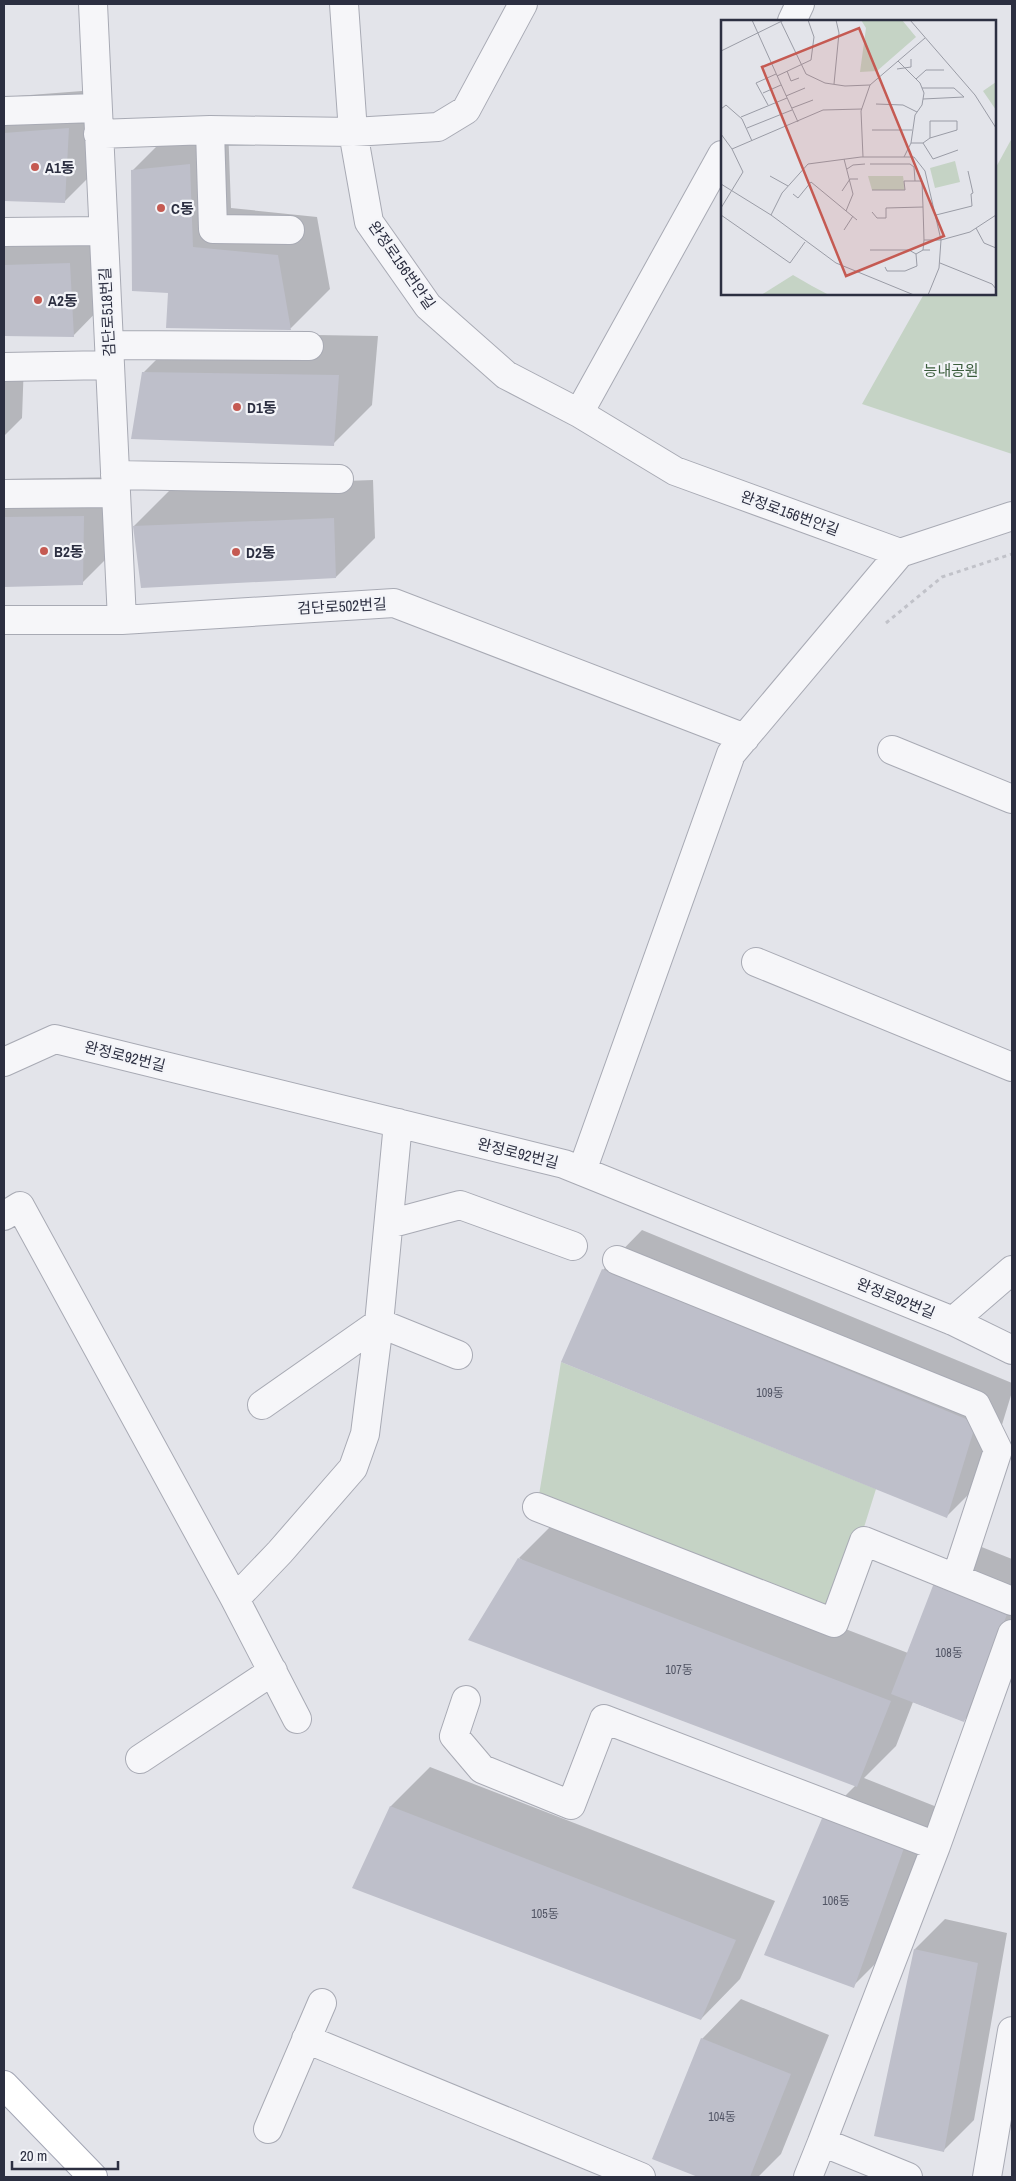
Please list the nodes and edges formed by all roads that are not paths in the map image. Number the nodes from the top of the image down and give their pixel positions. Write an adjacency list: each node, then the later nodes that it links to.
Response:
1 (92, 4): 7 (street, 검단로518번길)
2 (344, 4): 9 (street, 완정로156번안길)
3 (522, 4): 9 (street)
4 (800, 4): 5 (street)
5 (792, 20)
6 (4, 111): 7 (street)
7 (98, 121): 8 (street); 12 (street, 검단로518번길)
8 (210, 130): 9 (street); 11 (street)
9 (353, 132): 17 (street, 완정로156번안길)
10 (721, 157): 17 (street)
11 (290, 230)
12 (103, 231): 13 (street); 15 (street, 검단로518번길)
13 (4, 232)
14 (309, 346): 15 (street)
15 (109, 355): 16 (street); 19 (street, 검단로518번길)
16 (4, 367)
17 (579, 413): 22 (street, 완정로156번안길)
18 (339, 479): 19 (street)
19 (116, 484): 20 (street); 24 (street, 검단로518번길)
20 (4, 494)
21 (1012, 516): 22 (street)
22 (900, 553): 25 (street)
23 (4, 620): 24 (street, 검단로502번길)
24 (122, 620): 25 (street, 검단로502번길)
25 (738, 746): 32 (street)
26 (892, 750): 27 (street)
27 (1012, 800)
28 (756, 962): 30 (street)
29 (4, 1062): 31 (street, 완정로92번길)
30 (1012, 1067)
31 (398, 1123): 32 (street, 완정로92번길); 34 (street)
32 (582, 1171): 38 (street, 완정로92번길)
33 (4, 1216): 45 (street)
34 (389, 1224): 35 (street); 39 (street)
35 (573, 1246)
36 (617, 1260): 44 (street)
37 (1012, 1270): 38 (street)
38 (953, 1321): 40 (street, 완정로92번길)
39 (379, 1324): 41 (street); 42 (street); 45 (street)
40 (1012, 1350)
41 (458, 1355)
42 (262, 1405)
43 (537, 1507): 44 (street)
44 (956, 1578): 46 (street)
45 (235, 1599): 48 (street)
46 (1012, 1601)
47 (1012, 1634): 52 (street)
48 (273, 1671): 50 (street); 51 (street)
49 (466, 1700): 52 (street)
50 (297, 1719)
51 (140, 1759)
52 (936, 1846): 58 (street)
53 (322, 2004): 55 (street)
54 (1012, 2031): 63 (street)
55 (306, 2039): 57 (street); 60 (street)
56 (4, 2085): 59 (main road)
57 (268, 2128)
58 (822, 2142): 61 (street); 62 (street)
59 (93, 2177)
60 (642, 2177)
61 (808, 2177)
62 (908, 2177)
63 (987, 2177)

